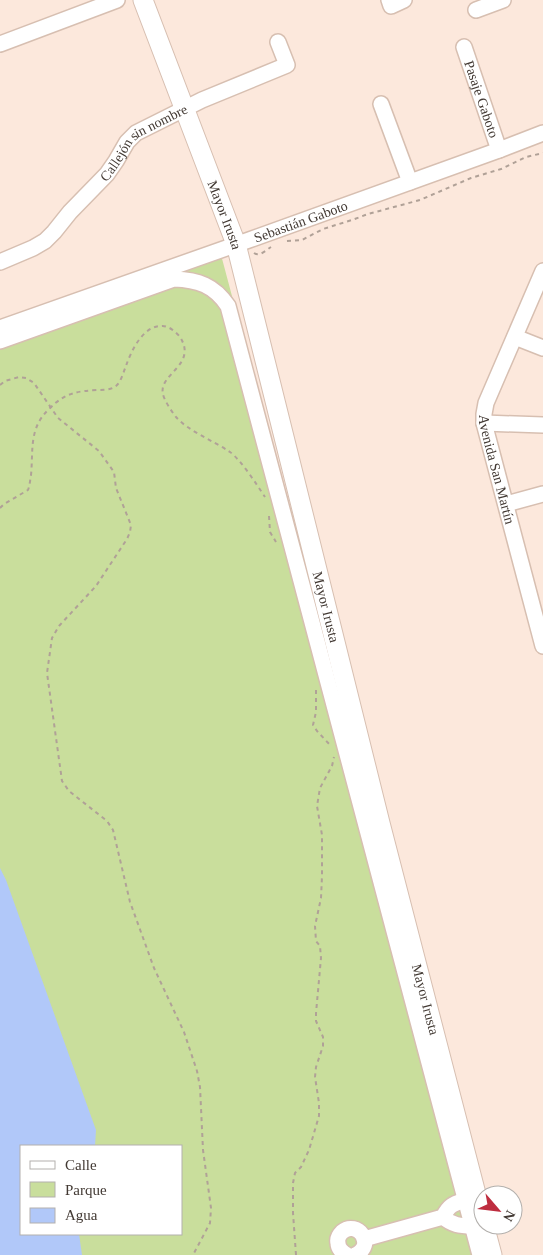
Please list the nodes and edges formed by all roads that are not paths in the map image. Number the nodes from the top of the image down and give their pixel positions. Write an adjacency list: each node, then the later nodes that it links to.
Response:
1 (117, 0): 8 (street)
2 (143, 0): 11 (main road, Mayor Irusta)
3 (389, 0): 4 (street)
4 (404, 0)
5 (504, 0): 6 (street)
6 (476, 10)
7 (278, 42): 11 (street, Callejón sin nombre)
8 (0, 44)
9 (464, 47): 13 (street, Pasaje Gaboto)
10 (381, 104): 14 (street)
11 (184, 108): 15 (main road, Mayor Irusta); 16 (street, Callejón sin nombre)
12 (543, 133): 13 (street, Sebastián Gaboto)
13 (499, 150): 14 (street, Sebastián Gaboto)
14 (410, 182): 15 (street, Sebastián Gaboto)
15 (236, 244): 18 (street, Sebastián Gaboto); 28 (main road, Mayor Irusta)
16 (0, 262)
17 (543, 271): 19 (street, Avenida San Martín)
18 (0, 328)
19 (515, 337): 21 (street); 22 (street, Avenida San Martín)
20 (0, 342): 29 (street)
21 (543, 348)
22 (484, 423): 23 (street); 25 (street, Avenida San Martín)
23 (543, 425)
24 (543, 494): 25 (street)
25 (506, 504): 26 (street, Avenida San Martín)
26 (539, 613): 27 (street, Avenida San Martín)
27 (543, 646)
28 (473, 1196)
29 (465, 1200): 30 (street); 31 (street)
30 (473, 1213)
31 (442, 1217): 32 (street); 35 (street)
32 (473, 1224)
33 (480, 1235): 38 (street)
34 (484, 1235): 39 (main road, Mayor Irusta)
35 (364, 1239): 36 (street); 37 (street)
36 (347, 1255)
37 (355, 1255)
38 (480, 1255)
39 (492, 1255)

